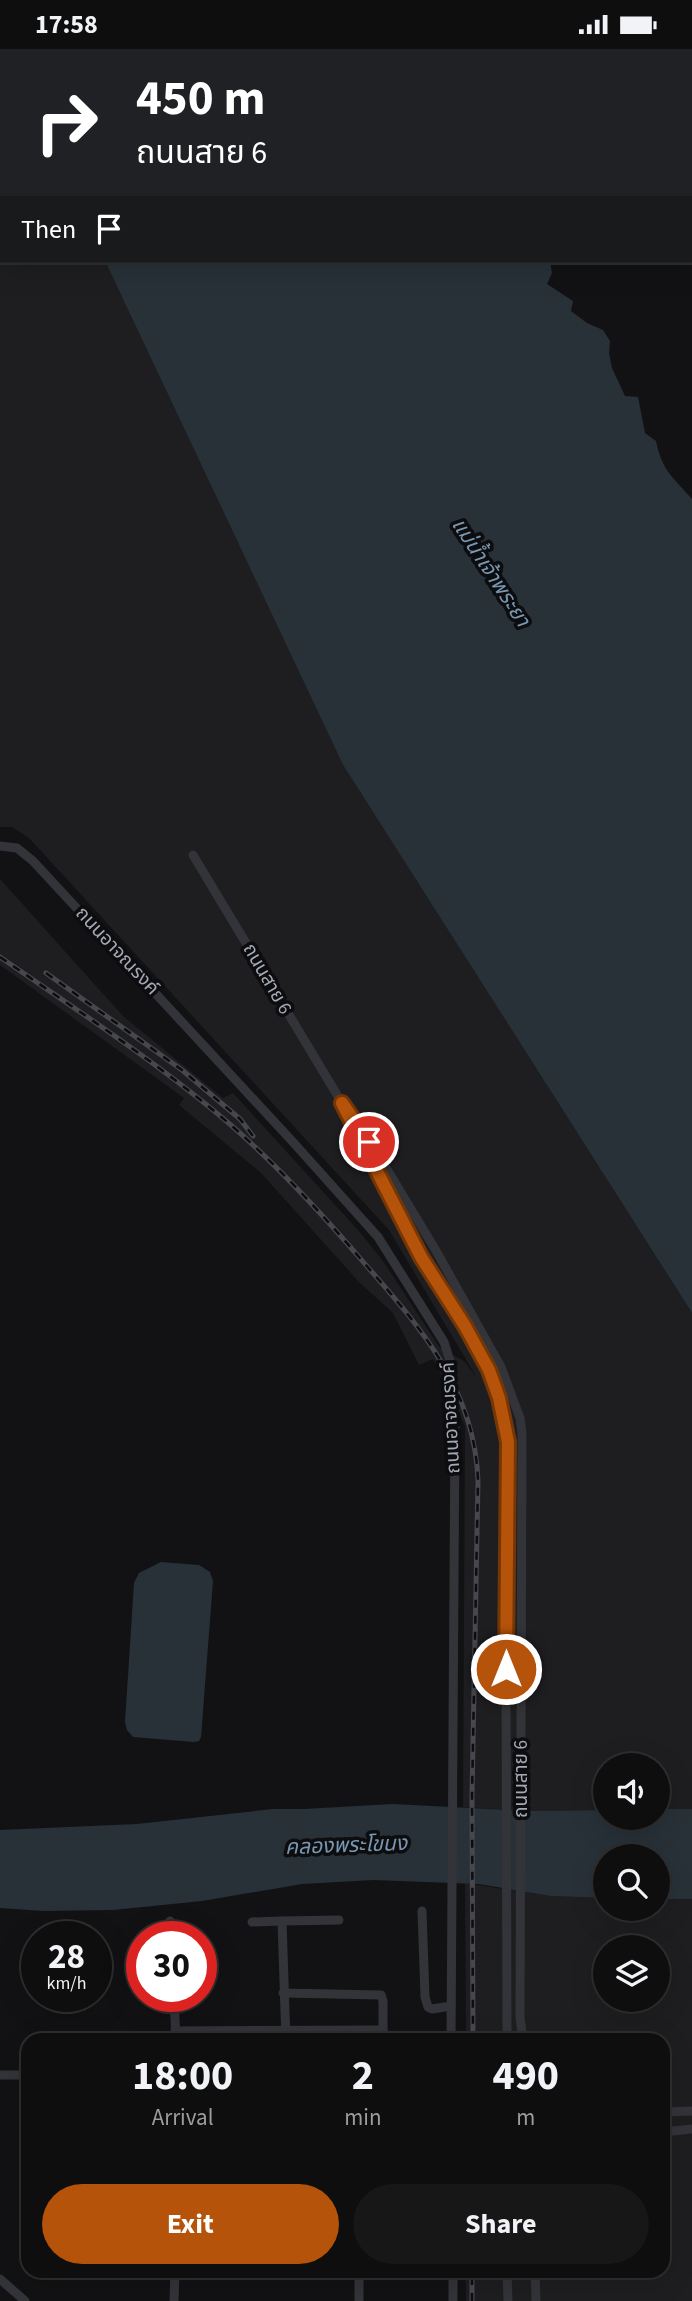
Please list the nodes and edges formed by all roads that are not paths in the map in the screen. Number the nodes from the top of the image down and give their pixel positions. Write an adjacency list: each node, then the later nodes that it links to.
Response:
1 (0, 846): 9 (street, ถนนอาจณรงค์)
2 (193, 855): 3 (street, ถนนสาย 6)
3 (342, 1103): 15 (street, ถนนสาย 6); 16 (street, ถนนสาย 6)
4 (422, 1911): 9 (street)
5 (339, 1920): 6 (street)
6 (282, 1921): 7 (street); 8 (street)
7 (252, 1922)
8 (283, 1993): 12 (street); 13 (street)
9 (451, 2006): 14 (street, ถนนอาจณรงค์)
10 (174, 2012): 11 (street)
11 (175, 2033)
12 (285, 2033)
13 (383, 2033)
14 (451, 2033)
15 (507, 2033)
16 (522, 2033)
17 (0, 2075): 18 (street)
18 (21, 2075)
19 (692, 2111): 20 (street)
20 (670, 2112)
21 (692, 2129): 22 (street)
22 (670, 2131)
23 (175, 2278): 30 (street)
24 (359, 2278): 31 (street)
25 (453, 2278): 32 (street)
26 (507, 2278): 33 (street)
27 (535, 2278): 34 (street)
28 (0, 2279): 29 (street)
29 (25, 2301)
30 (174, 2301)
31 (359, 2301)
32 (453, 2301)
33 (508, 2301)
34 (536, 2301)

